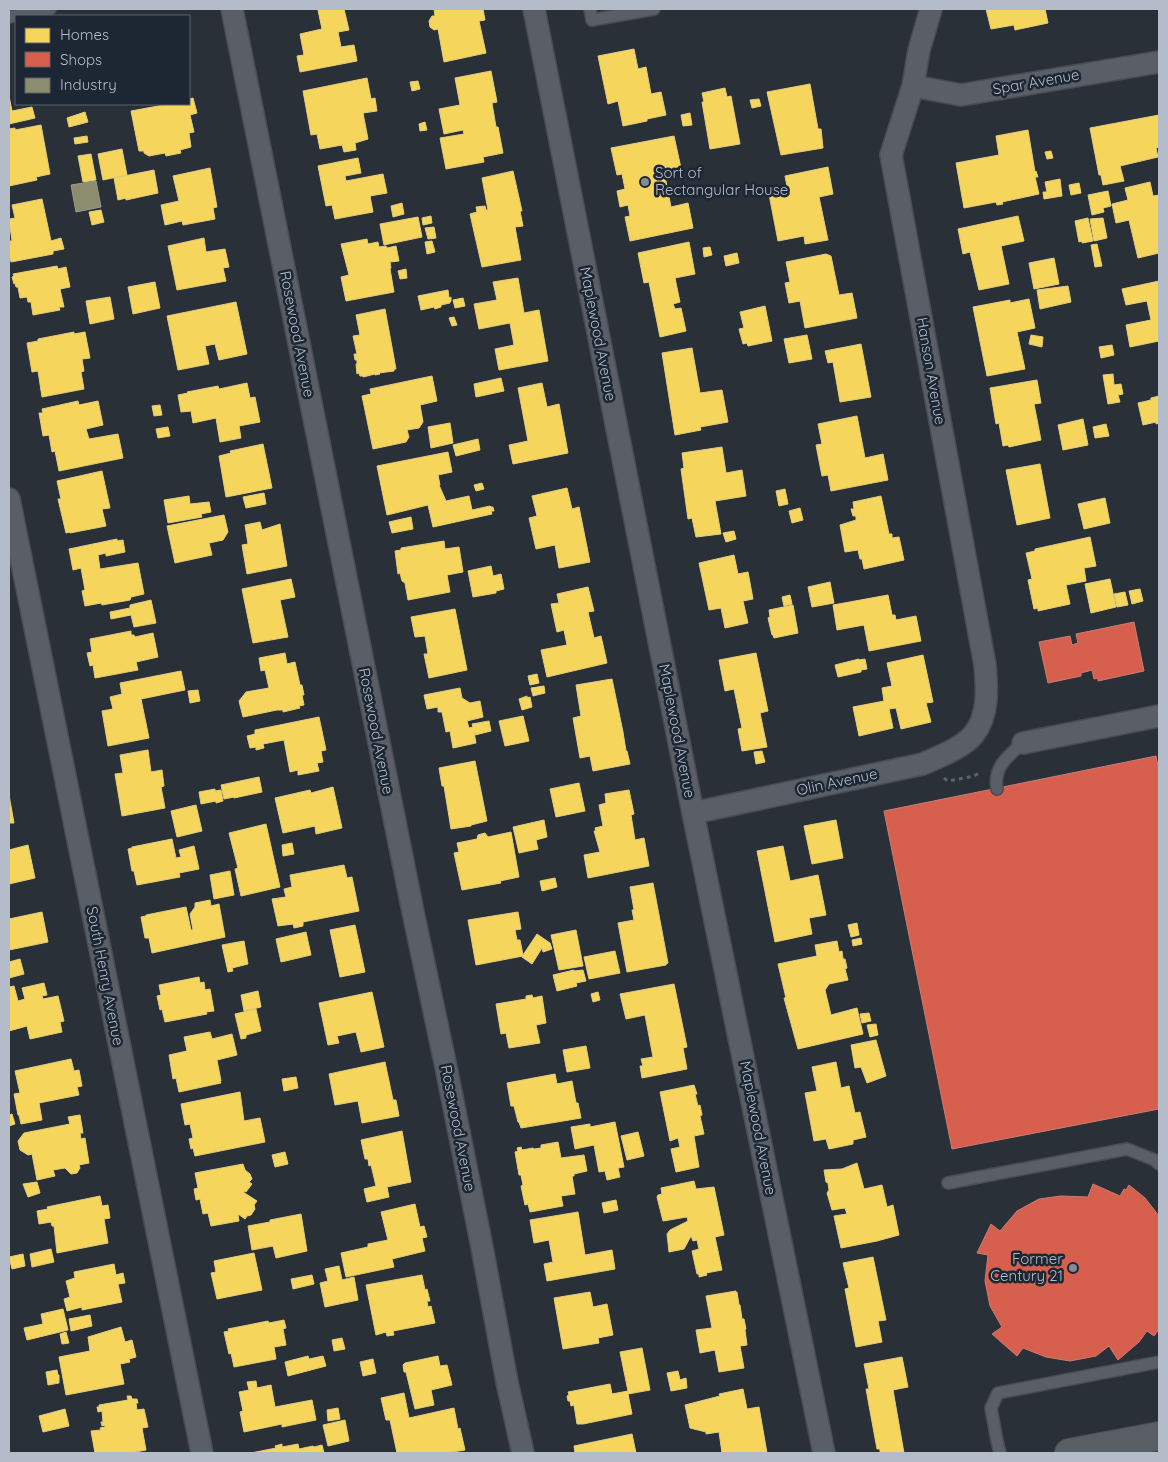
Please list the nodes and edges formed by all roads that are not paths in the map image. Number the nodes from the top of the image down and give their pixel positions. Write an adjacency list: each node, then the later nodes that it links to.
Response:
1 (50, 9): 8 (lane)
2 (232, 9): 22 (street, Rosewood Avenue)
3 (534, 9): 16 (street, Maplewood Avenue)
4 (590, 9): 7 (lane)
5 (654, 9): 7 (lane)
6 (931, 9): 10 (street, Hanson Avenue)
7 (626, 12)
8 (19, 15)
9 (1159, 62): 10 (street, Spar Avenue)
10 (914, 86): 13 (street, Hanson Avenue)
11 (9, 499): 21 (street, South Henry Avenue)
12 (1159, 716): 14 (street)
13 (973, 735): 16 (street, Olin Avenue)
14 (1023, 743): 15 (lane)
15 (998, 789)
16 (694, 813): 23 (street, Maplewood Avenue)
17 (1159, 1164): 18 (lane)
18 (948, 1183)
19 (1159, 1362): 24 (lane)
20 (1159, 1436): 25 (street)
21 (202, 1453)
22 (523, 1453)
23 (824, 1453)
24 (1000, 1453)
25 (1069, 1453)

